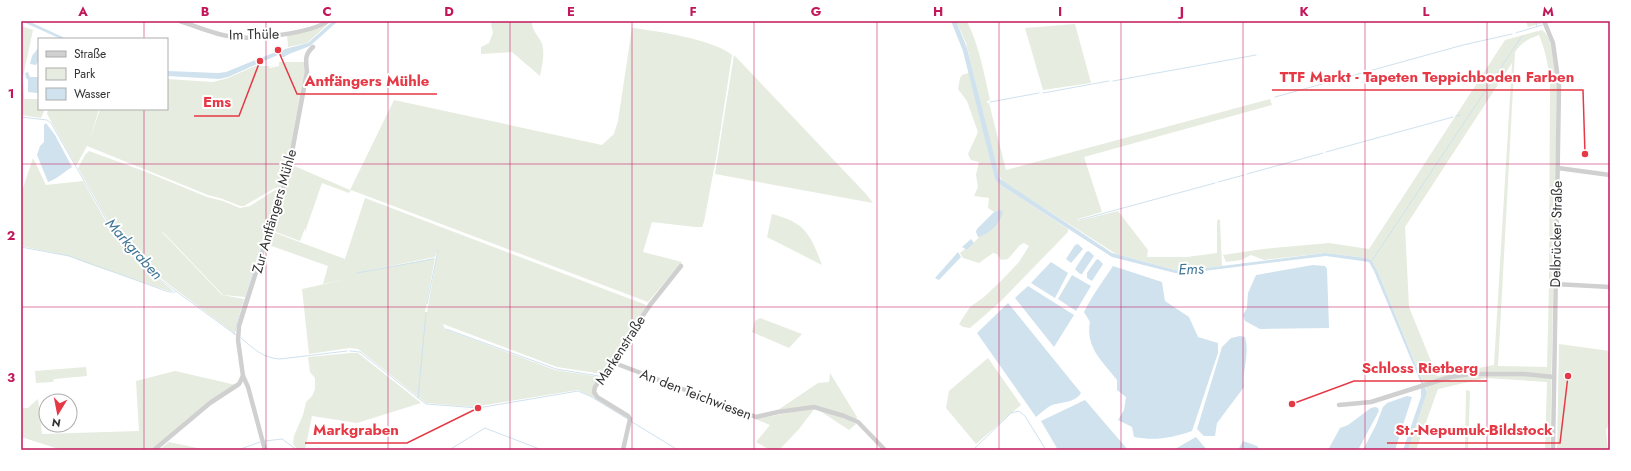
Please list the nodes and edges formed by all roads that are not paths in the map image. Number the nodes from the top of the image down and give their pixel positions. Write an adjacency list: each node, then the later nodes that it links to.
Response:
1 (180, 21): 2 (street, Im Thüle)
2 (328, 21)
3 (1544, 21): 5 (street, Delbrücker Straße)
4 (313, 47): 11 (street, Zur Antfängers Mühle)
5 (1558, 168): 6 (street); 8 (street, Delbrücker Straße)
6 (1610, 175)
7 (681, 266): 10 (street, Markenstraße)
8 (1556, 284): 9 (street); 12 (street, Delbrücker Straße)
9 (1610, 287)
10 (612, 362): 18 (street, Markenstraße); 19 (street, An den Teichwiesen)
11 (243, 376): 13 (street); 14 (street, Zur Antfängers Mühle)
12 (1554, 377): 15 (street); 20 (street, Delbrücker Straße)
13 (239, 384): 14 (street); 16 (street)
14 (248, 387): 17 (street, Zur Antfängers Mühle)
15 (1339, 406)
16 (154, 450)
17 (265, 450)
18 (623, 450)
19 (885, 450)
20 (1553, 450)

